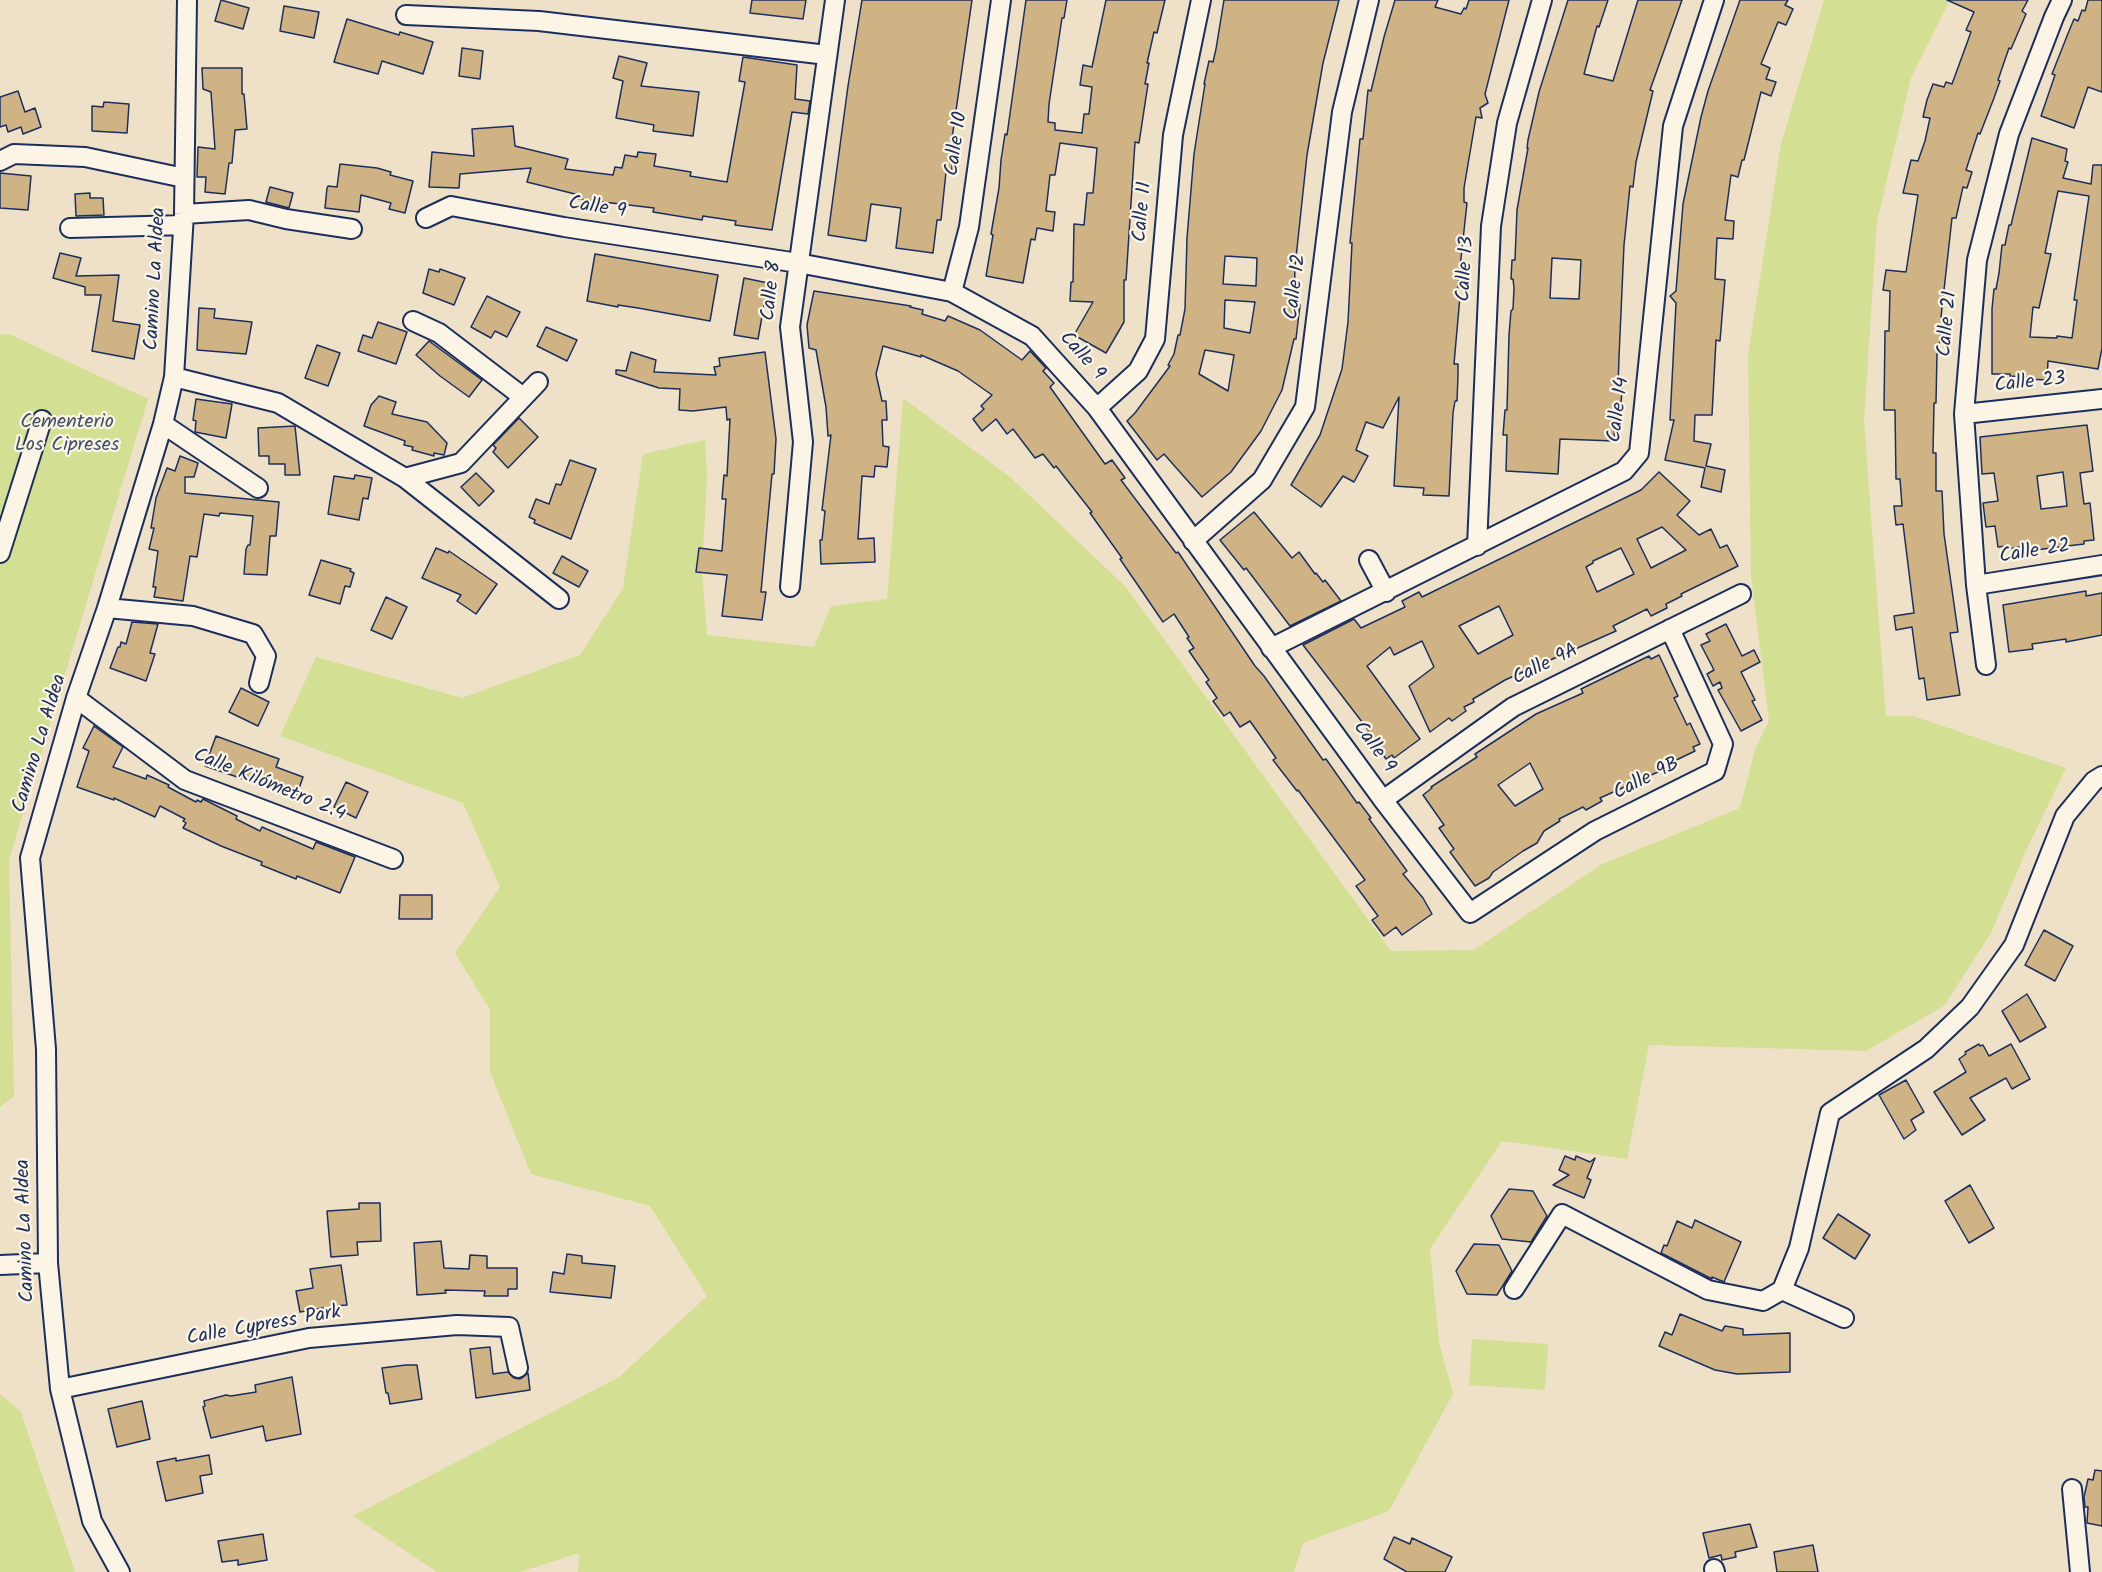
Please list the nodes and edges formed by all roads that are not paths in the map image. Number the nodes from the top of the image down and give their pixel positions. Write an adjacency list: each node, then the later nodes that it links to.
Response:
1 (187, 0): 12 (street, Camino La Aldea)
2 (836, 0): 10 (street, Calle 8)
3 (1001, 0): 18 (street, Calle 10)
4 (1201, 0): 24 (street, Calle 11)
5 (1369, 0): 30 (street, Calle 12)
6 (1542, 0): 31 (street, Calle 13)
7 (1714, 0): 31 (street, Calle 14)
8 (2062, 0): 25 (street, Calle 21)
9 (406, 15): 10 (street)
10 (827, 55): 17 (street, Calle 8)
11 (0, 161): 12 (street)
12 (184, 178): 14 (street, Camino La Aldea)
13 (426, 218): 17 (street, Calle 9)
14 (183, 220): 15 (street); 16 (street); 20 (street, Camino La Aldea)
15 (70, 228)
16 (352, 229)
17 (798, 263): 18 (street, Calle 9); 36 (street, Calle 8)
18 (952, 292): 24 (street, Calle 9)
19 (413, 321): 22 (street)
20 (174, 377): 27 (street, Camino La Aldea); 28 (street)
21 (538, 382): 22 (street)
22 (524, 397): 28 (street)
23 (2102, 399): 25 (street, Calle 23)
24 (1097, 408): 30 (street, Calle 9)
25 (1964, 414): 35 (street, Calle 21)
26 (42, 420): 32 (street)
27 (163, 424): 29 (street); 40 (street, Camino La Aldea)
28 (405, 478): 39 (street)
29 (258, 488)
30 (1193, 541): 42 (street, Calle 9)
31 (1477, 546): 37 (street, Calle 14)
32 (0, 553)
33 (1369, 560): 37 (street)
34 (2102, 565): 35 (street, Calle 22)
35 (1976, 585): 43 (street, Calle 21)
36 (790, 587)
37 (1386, 592): 42 (street, Calle 14)
38 (1741, 594): 41 (street, Calle 9A)
39 (559, 599)
40 (107, 608): 44 (street); 45 (street, Camino La Aldea)
41 (1670, 629): 47 (street, Calle 9A); 49 (street, Calle 9B)
42 (1272, 648): 47 (street, Calle 9)
43 (1986, 665)
44 (259, 683)
45 (76, 698): 48 (street, Calle Kilómetro 2.4); 50 (street, Camino La Aldea)
46 (2102, 776): 53 (street)
47 (1383, 800): 49 (street, Calle 9)
48 (393, 859)
49 (1470, 913)
50 (48, 1263): 51 (street); 56 (street, Camino La Aldea)
51 (0, 1265)
52 (1514, 1289): 53 (street)
53 (1782, 1290): 54 (street)
54 (1844, 1318)
55 (518, 1368): 56 (street, Calle Cypress Park)
56 (60, 1389): 58 (street, Camino La Aldea)
57 (2072, 1489): 59 (street)
58 (120, 1572)
59 (2080, 1572)

